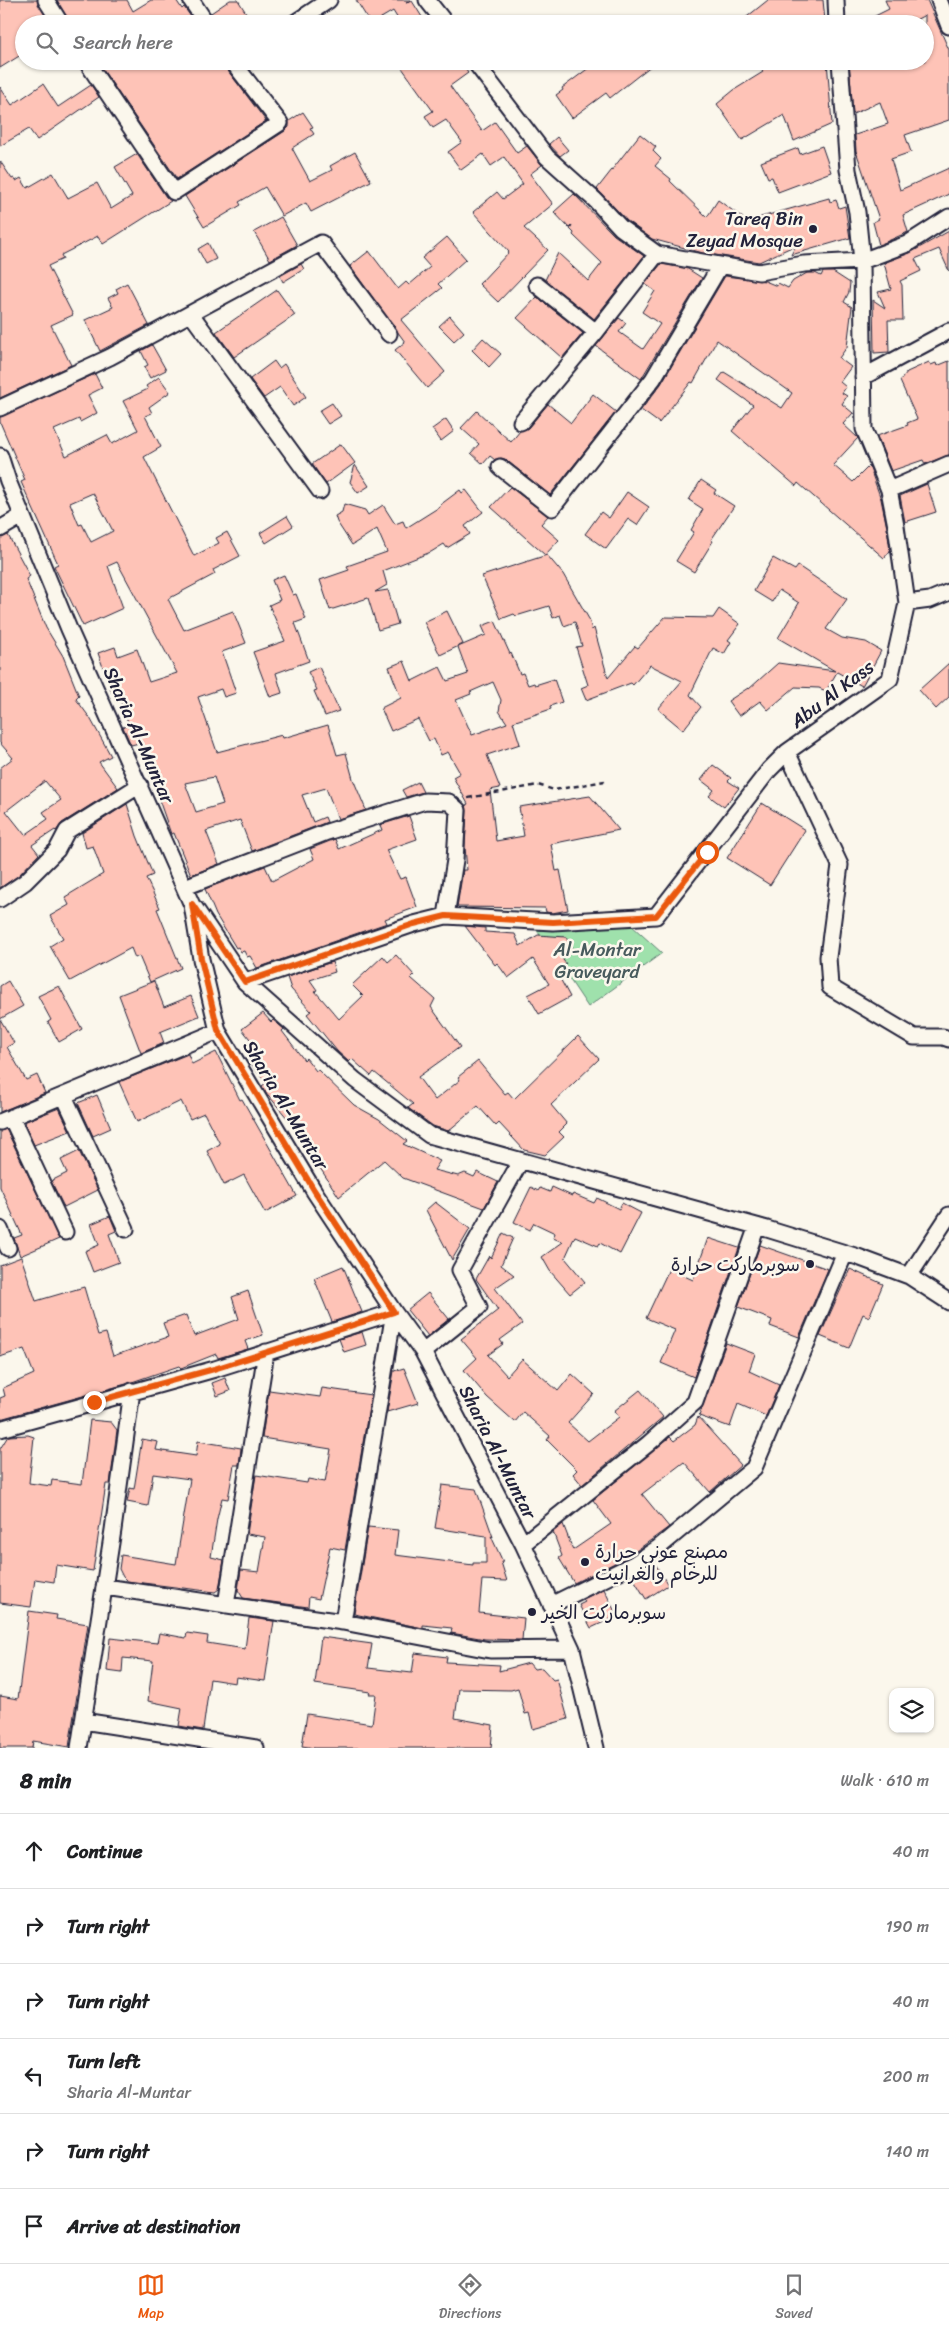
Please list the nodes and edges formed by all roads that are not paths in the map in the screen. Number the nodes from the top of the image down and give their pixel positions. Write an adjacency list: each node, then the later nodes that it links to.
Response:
1 (46, 0): 7 (street)
2 (191, 0): 8 (street)
3 (329, 0): 9 (street)
4 (427, 0): 10 (street)
5 (836, 0): 11 (street)
6 (939, 0): 12 (street)
7 (55, 15)
8 (201, 15)
9 (306, 15)
10 (439, 15)
11 (837, 15)
12 (949, 26)
13 (92, 70): 14 (street)
14 (240, 70)
15 (481, 70): 18 (street)
16 (841, 70): 19 (street)
17 (949, 218): 19 (street)
18 (657, 254): 20 (street); 24 (street)
19 (862, 261): 20 (street); 26 (street)
20 (720, 266): 31 (street)
21 (537, 285): 24 (street)
22 (191, 314): 25 (street); 27 (street); 33 (street)
23 (949, 331): 26 (street)
24 (596, 332): 28 (street)
25 (390, 334)
26 (863, 377): 32 (street)
27 (0, 408)
28 (521, 422)
29 (0, 456): 34 (street, Sharia Al-Muntar)
30 (949, 464): 32 (street)
31 (500, 467)
32 (889, 490): 37 (street)
33 (320, 491)
34 (22, 516): 35 (street); 39 (street, Sharia Al-Muntar)
35 (0, 529)
36 (949, 592): 37 (street)
37 (907, 603): 38 (street, Abu Al Kass)
38 (787, 752): 43 (street, Abu Al Kass); 46 (street)
39 (140, 785): 40 (street, Sharia Al-Muntar); 41 (street)
40 (185, 887): 42 (street, Sharia Al-Muntar); 43 (street)
41 (0, 900)
42 (192, 904): 44 (street); 45 (street, Sharia Al-Muntar)
43 (446, 916): 44 (street, Abu Al Kass)
44 (245, 982): 49 (street)
45 (218, 1030): 47 (street); 59 (street, Sharia Al-Muntar)
46 (949, 1039)
47 (64, 1096): 48 (street); 53 (street)
48 (6, 1119): 54 (street)
49 (520, 1162): 51 (street); 61 (street)
50 (949, 1215): 57 (street)
51 (757, 1226): 56 (street); 64 (street)
52 (0, 1229): 55 (street)
53 (126, 1229)
54 (65, 1232)
55 (8, 1248)
56 (844, 1253): 57 (street); 67 (street)
57 (909, 1276): 58 (street)
58 (949, 1302)
59 (394, 1312): 60 (street); 61 (street, Sharia Al-Muntar); 68 (street)
60 (266, 1352): 62 (street); 66 (street)
61 (423, 1352): 64 (street, Sharia Al-Muntar)
62 (132, 1391): 63 (street); 65 (street)
63 (0, 1429)
64 (523, 1544): 67 (street, Sharia Al-Muntar)
65 (105, 1587): 66 (street); 70 (street)
66 (226, 1605): 68 (street)
67 (551, 1605): 69 (street, Sharia Al-Muntar)
68 (343, 1622): 69 (street)
69 (572, 1650): 73 (street, Sharia Al-Muntar)
70 (83, 1721): 71 (street); 72 (street)
71 (79, 1748)
72 (256, 1748)
73 (596, 1748)

